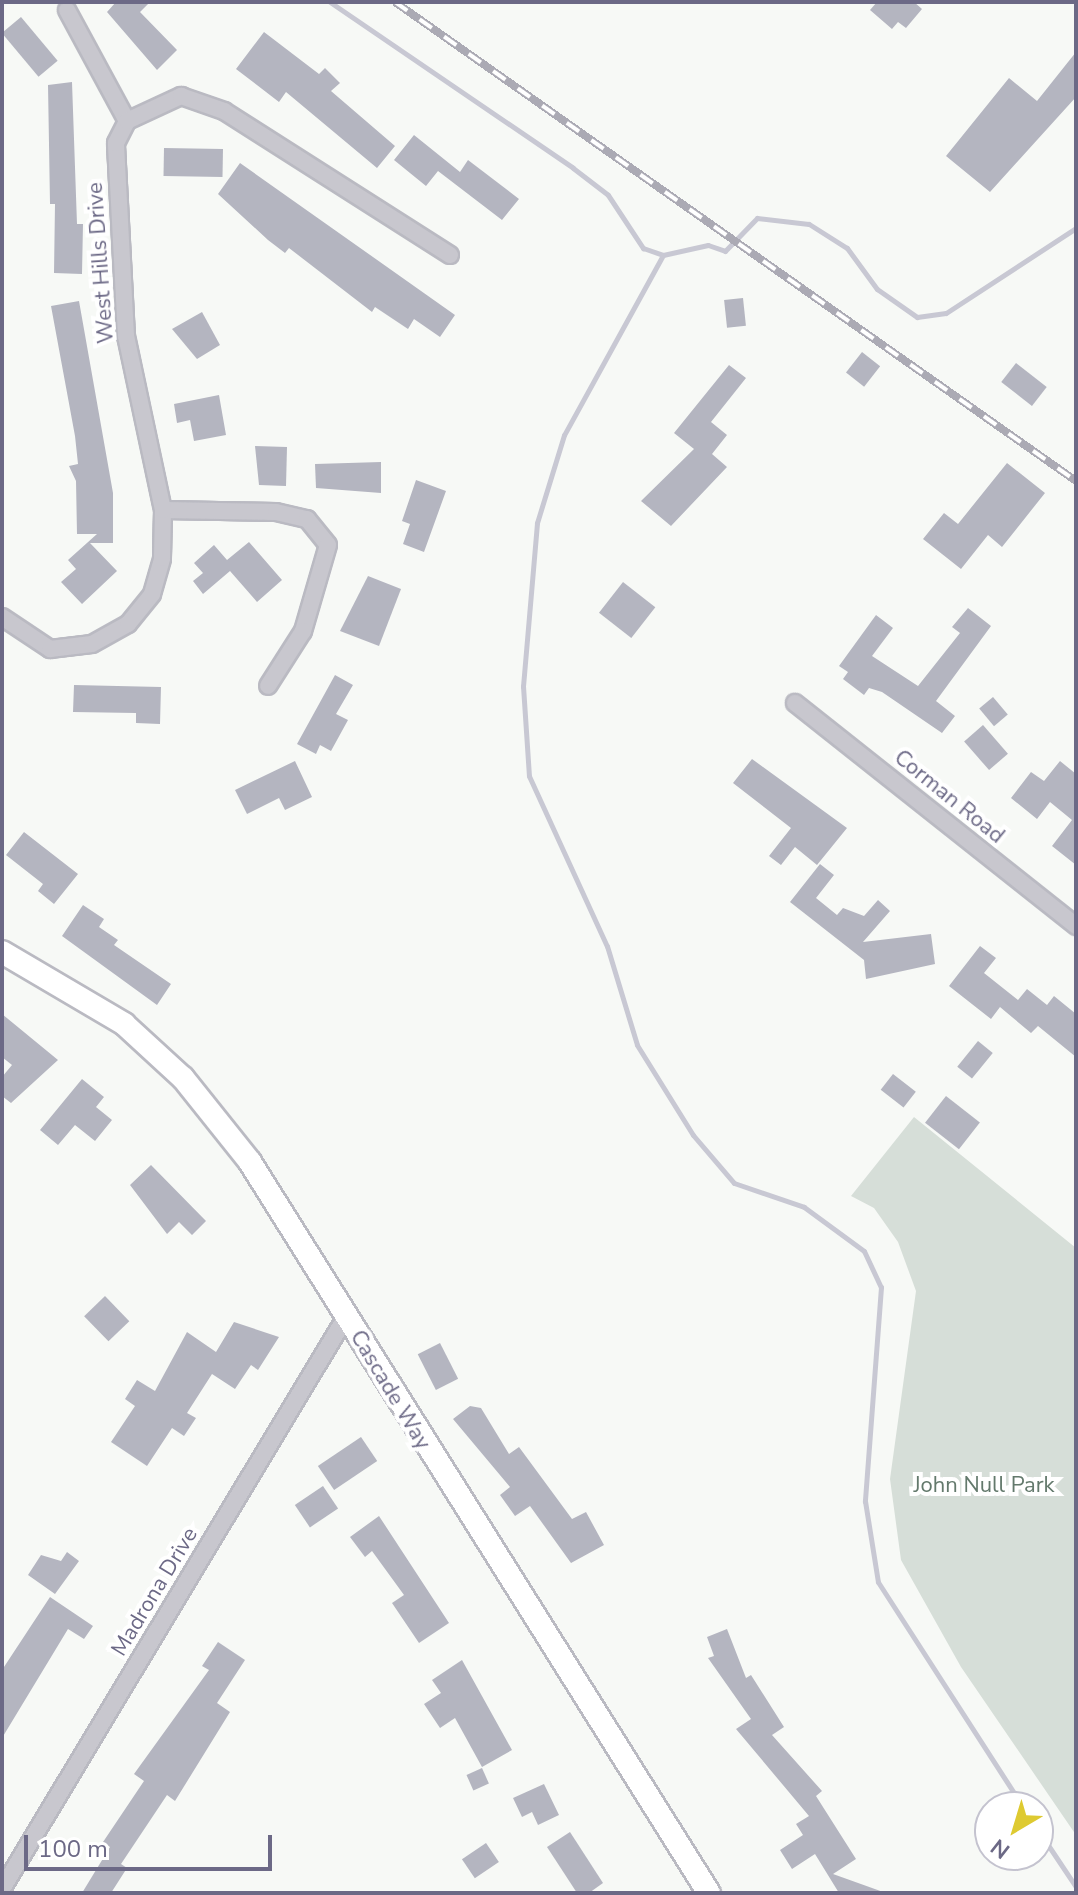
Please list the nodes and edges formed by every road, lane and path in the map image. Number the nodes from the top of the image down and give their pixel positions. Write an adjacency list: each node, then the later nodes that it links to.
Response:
1 (67, 10): 2 (street)
2 (127, 121): 3 (street); 4 (street, West Hills Drive)
3 (450, 255)
4 (163, 510): 5 (street, West Hills Drive); 6 (street)
5 (2, 617)
6 (268, 686)
7 (795, 703): 8 (street, Corman Road)
8 (1076, 926)
9 (2, 952): 10 (street, Cascade Way)
10 (346, 1317): 11 (street, Madrona Drive); 12 (street, Cascade Way)
11 (2, 1889)
12 (709, 1893)

